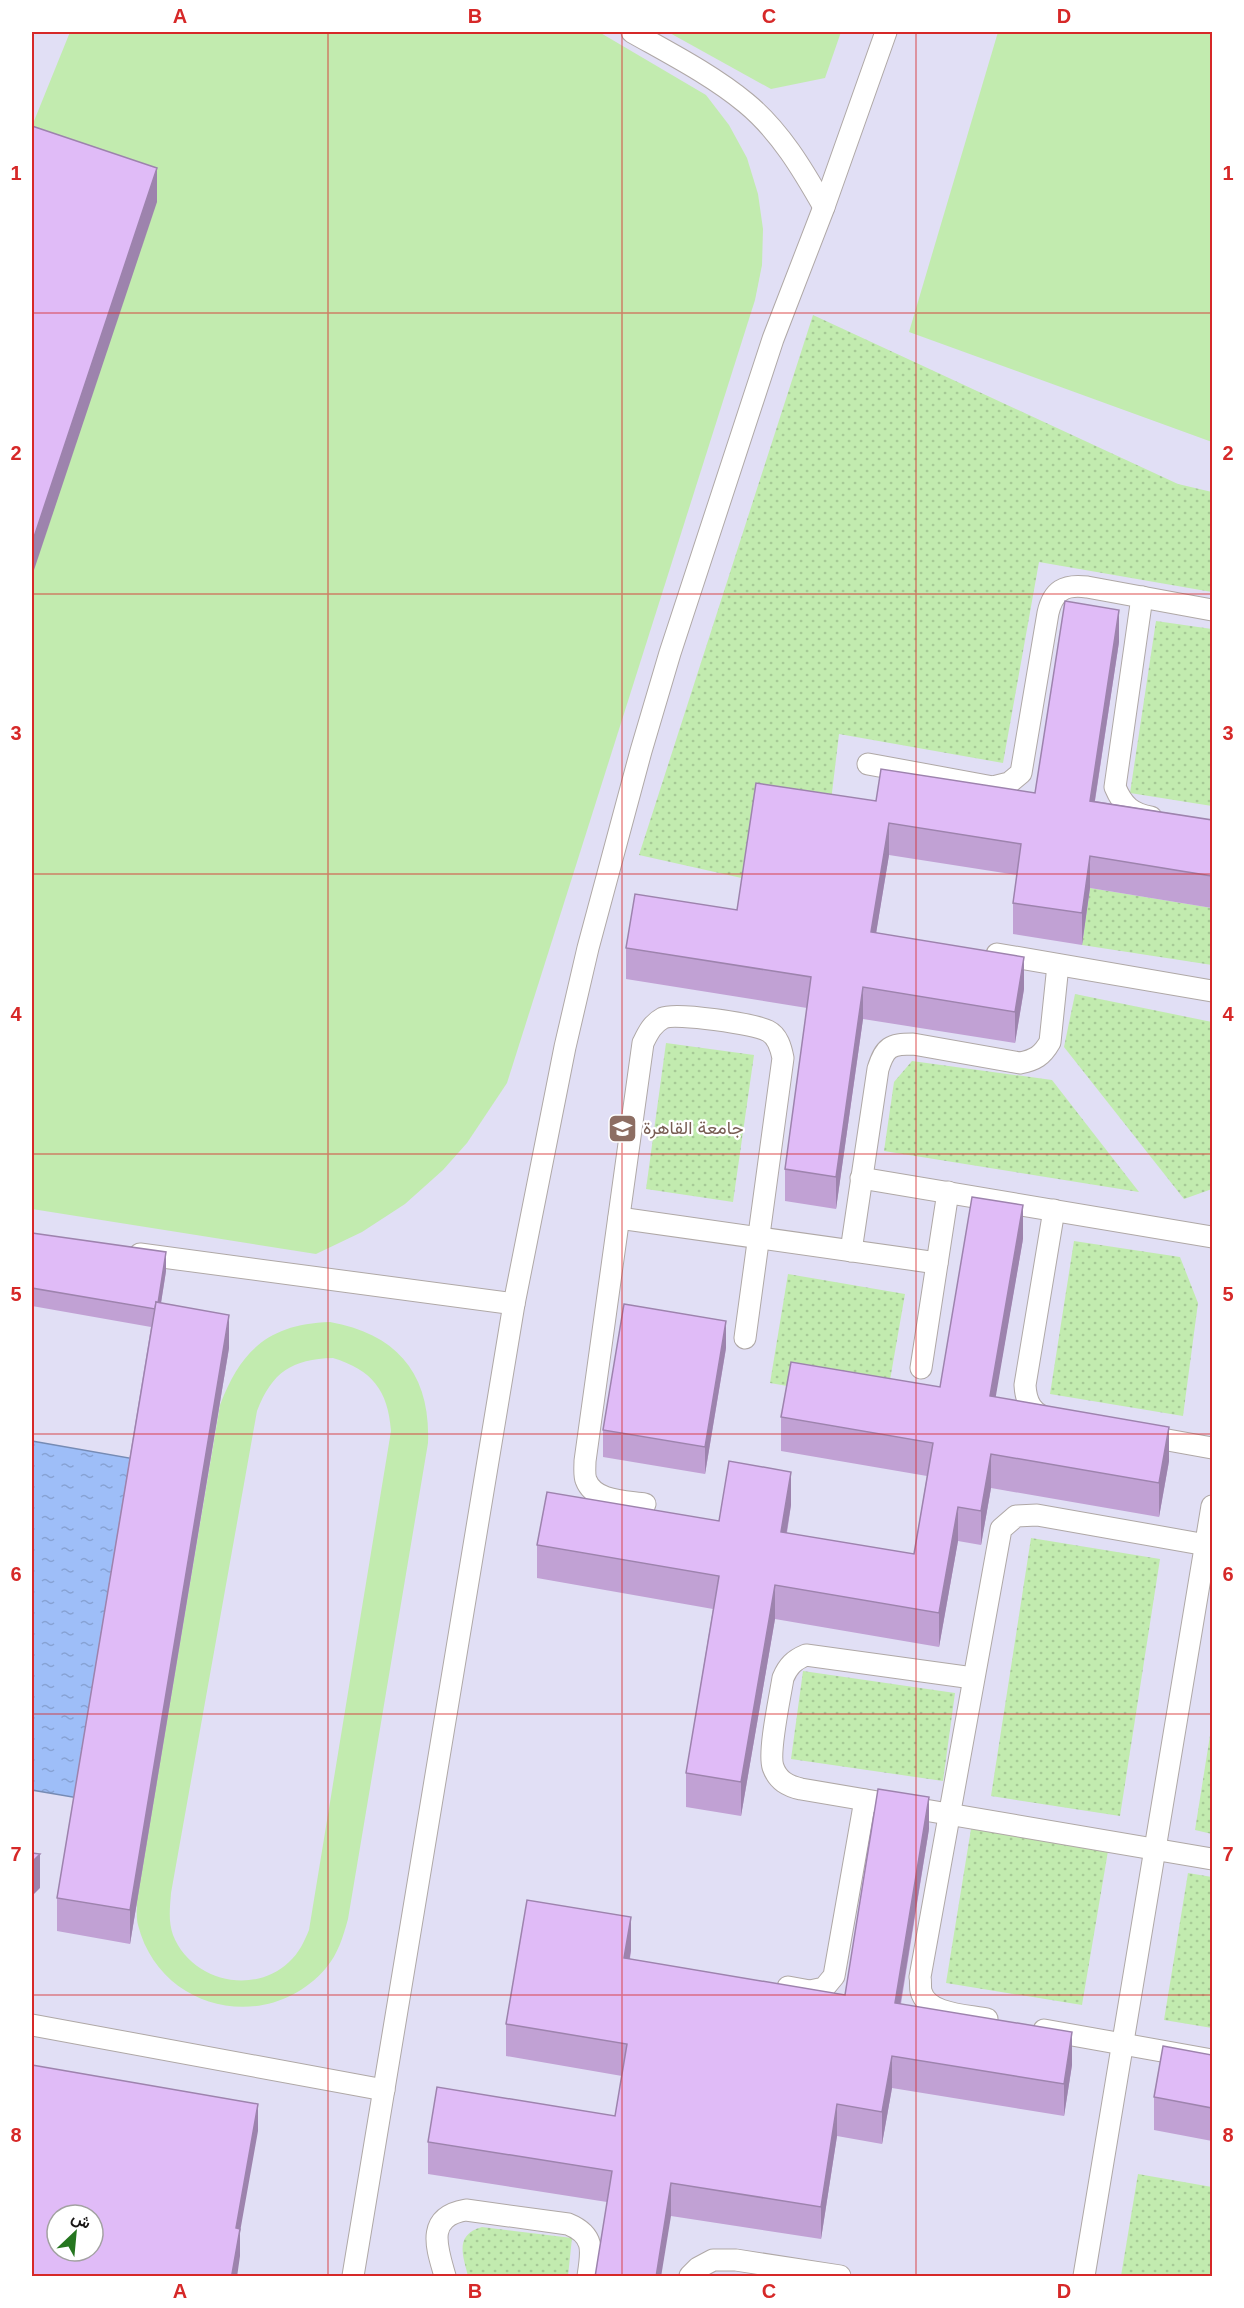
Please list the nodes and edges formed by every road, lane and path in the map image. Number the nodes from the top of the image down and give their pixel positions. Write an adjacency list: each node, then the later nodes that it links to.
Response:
1 (632, 32): 3 (lane)
2 (886, 32): 3 (lane)
3 (824, 207): 20 (lane)
4 (1142, 597): 5 (lane); 6 (lane); 7 (lane)
5 (1212, 610)
6 (868, 764)
7 (1165, 819)
8 (977, 951): 9 (lane)
9 (1058, 965): 10 (lane); 11 (lane)
10 (1212, 991)
11 (861, 1178): 12 (lane); 17 (lane)
12 (948, 1192): 13 (lane); 19 (lane)
13 (1054, 1210): 15 (lane); 23 (lane)
14 (619, 1218): 16 (lane); 16 (lane); 26 (lane)
15 (1212, 1237)
16 (759, 1238): 17 (lane); 21 (lane)
17 (851, 1251): 19 (lane)
18 (126, 1252): 20 (lane)
19 (937, 1263): 22 (lane)
20 (514, 1304): 38 (lane)
21 (745, 1338)
22 (921, 1368)
23 (1071, 1423)
24 (1118, 1431): 25 (lane)
25 (1212, 1448)
26 (645, 1504)
27 (1212, 1506): 28 (lane)
28 (1209, 1546): 29 (lane); 32 (lane)
29 (973, 1678): 30 (lane); 31 (lane)
30 (865, 1800): 31 (lane); 34 (lane)
31 (950, 1813): 32 (lane); 36 (lane)
32 (1156, 1849): 33 (lane); 36 (lane)
33 (1212, 1859)
34 (765, 1983)
35 (32, 2025): 38 (lane)
36 (1124, 2045): 37 (lane); 45 (lane)
37 (1212, 2060)
38 (384, 2090): 40 (lane)
39 (718, 2268): 43 (lane); 44 (lane)
40 (353, 2277)
41 (445, 2277): 42 (lane)
42 (588, 2277)
43 (690, 2277)
44 (840, 2277)
45 (1084, 2277)

